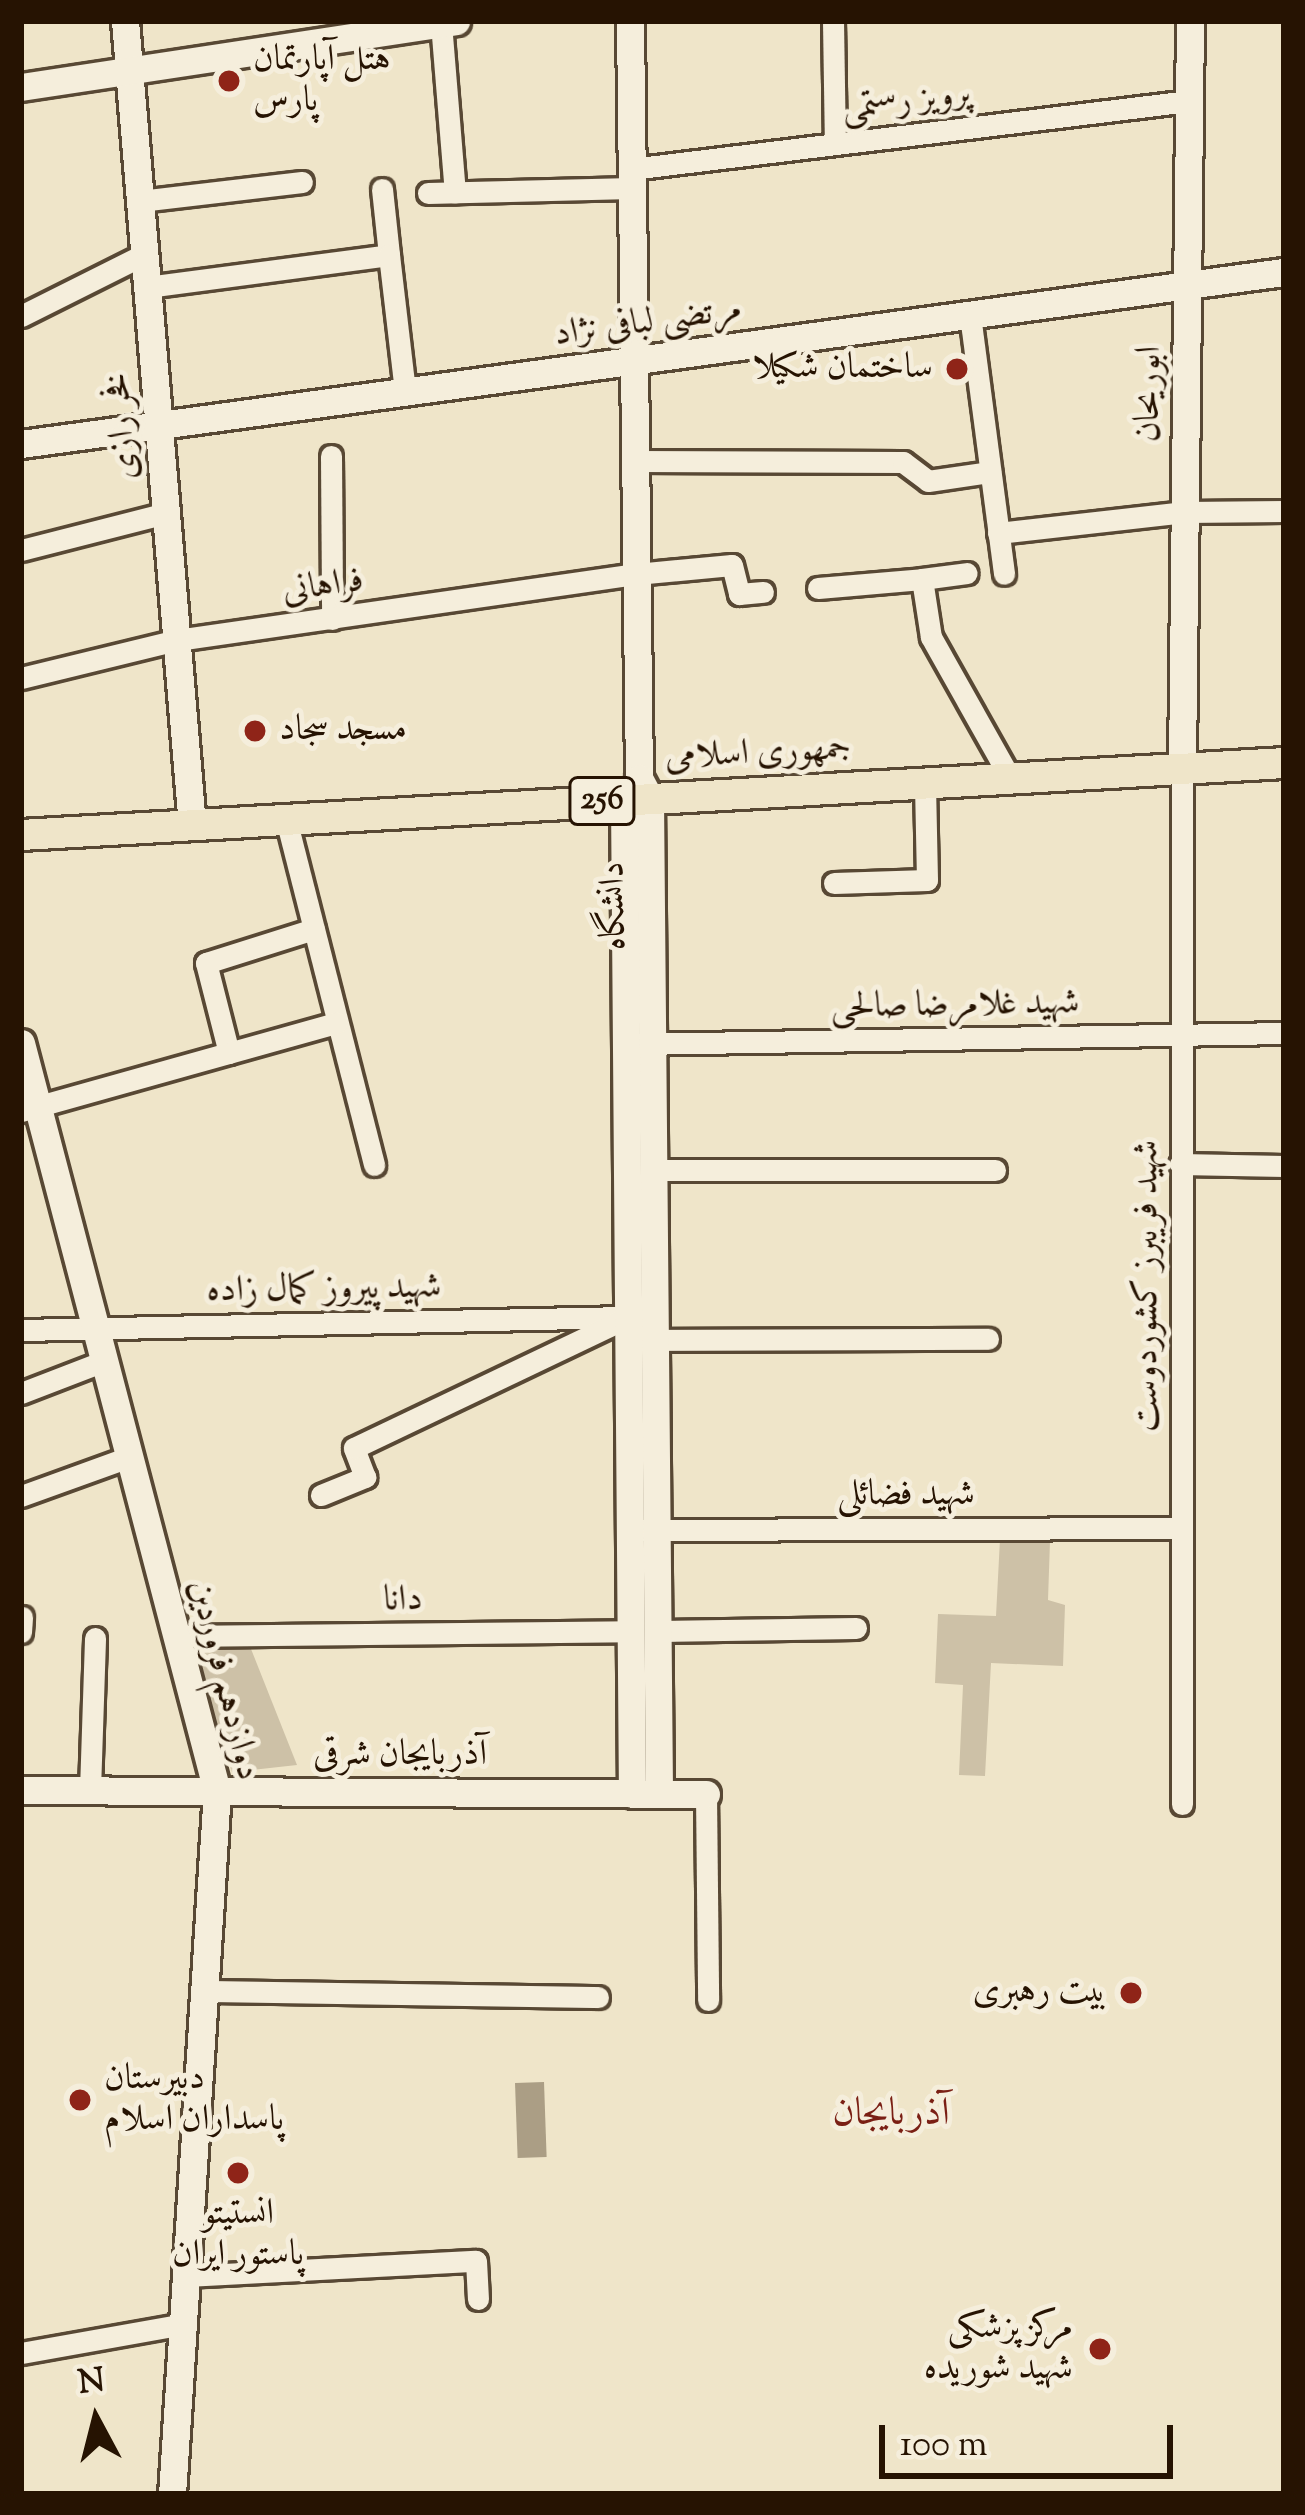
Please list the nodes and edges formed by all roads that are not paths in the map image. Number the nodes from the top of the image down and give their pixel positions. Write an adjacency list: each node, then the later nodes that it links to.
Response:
1 (125, 21): 6 (main road, فخر رازی)
2 (630, 21): 10 (main road, دانشگاه)
3 (832, 21): 9 (street)
4 (1190, 21): 8 (main road, ابوریحان)
5 (449, 22): 6 (main road); 13 (street)
6 (129, 70): 7 (main road); 15 (main road, فخر رازی)
7 (21, 87)
8 (1189, 101): 9 (street, پرویز رستمی); 19 (main road, ابوریحان)
9 (835, 144): 10 (street, پرویز رستمی)
10 (632, 179): 13 (street, پرویز رستمی); 23 (main road, دانشگاه)
11 (302, 182): 15 (street)
12 (382, 189): 17 (street)
13 (454, 192): 14 (street, پرویز رستمی)
14 (428, 193)
15 (140, 202): 16 (main road, فخر رازی)
16 (145, 254): 20 (main road, فخر رازی); 22 (street)
17 (389, 255): 20 (street); 24 (street)
18 (1284, 272): 19 (main road, مرتضی لبافی نژاد)
19 (1187, 286): 21 (main road, مرتضی لبافی نژاد); 31 (main road, ابوریحان)
20 (147, 287): 25 (main road, فخر رازی)
21 (970, 315): 23 (main road, مرتضی لبافی نژاد); 29 (street)
22 (21, 316)
23 (634, 361): 24 (main road, مرتضی لبافی نژاد); 28 (main road, دانشگاه)
24 (405, 392): 25 (main road, مرتضی لبافی نژاد)
25 (159, 425): 26 (main road, مرتضی لبافی نژاد); 32 (main road, فخر رازی)
26 (21, 444)
27 (331, 456): 41 (street)
28 (635, 461): 29 (street); 36 (main road, دانشگاه)
29 (991, 472): 33 (street)
30 (1284, 511): 31 (street)
31 (1185, 512): 33 (street); 45 (main road, ابوریحان)
32 (166, 513): 34 (street); 42 (main road, فخر رازی)
33 (998, 533): 37 (street)
34 (21, 550)
35 (968, 573): 38 (street)
36 (636, 574): 40 (street, فراهانی); 41 (street, فراهانی); 48 (main road, دانشگاه)
37 (1004, 574)
38 (922, 579): 39 (street); 46 (street)
39 (818, 588)
40 (763, 592)
41 (332, 619): 42 (street, فراهانی)
42 (177, 640): 43 (street, فراهانی); 50 (main road, فخر رازی)
43 (21, 678)
44 (1284, 763): 45 (main road, جمهوری اسلامی / 256)
45 (1182, 768): 46 (main road, جمهوری اسلامی / 256); 56 (street, شهید فریبرز کشوردوست)
46 (1010, 778): 47 (main road, جمهوری اسلامی / 256)
47 (925, 783): 48 (main road, جمهوری اسلامی / 256); 52 (street)
48 (637, 800): 49 (main road, جمهوری اسلامی / 256); 58 (main road, دانشگاه)
49 (286, 819): 50 (main road, جمهوری اسلامی / 256); 53 (street)
50 (193, 825): 51 (main road, جمهوری اسلامی / 256)
51 (21, 835)
52 (834, 883)
53 (314, 929): 54 (street); 59 (street)
54 (338, 1023): 59 (street); 62 (street)
55 (1284, 1033): 56 (street, شهید غلامرضا صالحی)
56 (1182, 1035): 58 (street, شهید غلامرضا صالحی); 61 (street, شهید فریبرز کشوردوست)
57 (21, 1043): 60 (main road, دوازدهم فروردین)
58 (639, 1044): 65 (main road, دانشگاه)
59 (229, 1053): 60 (street)
60 (29, 1108): 66 (main road, دوازدهم فروردین)
61 (1180, 1164): 63 (street); 75 (street, شهید فریبرز کشوردوست)
62 (374, 1166)
63 (1284, 1166)
64 (995, 1170): 65 (street)
65 (640, 1173): 67 (main road, دانشگاه)
66 (96, 1328): 67 (street, شهید پیروز کمال زاده); 68 (street, شهید پیروز کمال زاده); 70 (main road, دوازدهم فروردین)
67 (642, 1328): 69 (street, شهید پیروز کمال زاده); 74 (street); 76 (main road, دانشگاه)
68 (21, 1330)
69 (988, 1339)
70 (104, 1361): 71 (street); 72 (main road, دوازدهم فروردین)
71 (21, 1393)
72 (129, 1456): 73 (street); 81 (main road, دوازدهم فروردین)
73 (21, 1496)
74 (321, 1496)
75 (1182, 1528): 76 (street, شهید فضائلی); 88 (street, شهید فریبرز کشوردوست)
76 (643, 1530): 79 (main road, دانشگاه)
77 (22, 1617): 80 (street)
78 (856, 1628): 79 (street, دانا)
79 (644, 1631): 81 (street, دانا); 86 (main road, دانشگاه)
80 (21, 1632)
81 (176, 1636): 85 (main road, دوازدهم فروردین)
82 (94, 1638): 84 (street)
83 (21, 1790): 84 (main road, آذربایجان شرقی)
84 (90, 1790): 85 (main road, آذربایجان شرقی)
85 (217, 1791): 86 (main road, آذربایجان شرقی); 89 (main road, دوازدهم فروردین)
86 (645, 1794): 87 (main road, آذربایجان شرقی)
87 (706, 1794): 91 (street)
88 (1182, 1804)
89 (204, 1991): 90 (street); 92 (main road, دوازدهم فروردین)
90 (598, 1997)
91 (708, 2000)
92 (186, 2276): 93 (street); 94 (main road, دوازدهم فروردین)
93 (478, 2299)
94 (183, 2324): 95 (street); 96 (main road, دوازدهم فروردین)
95 (21, 2353)
96 (172, 2494)

